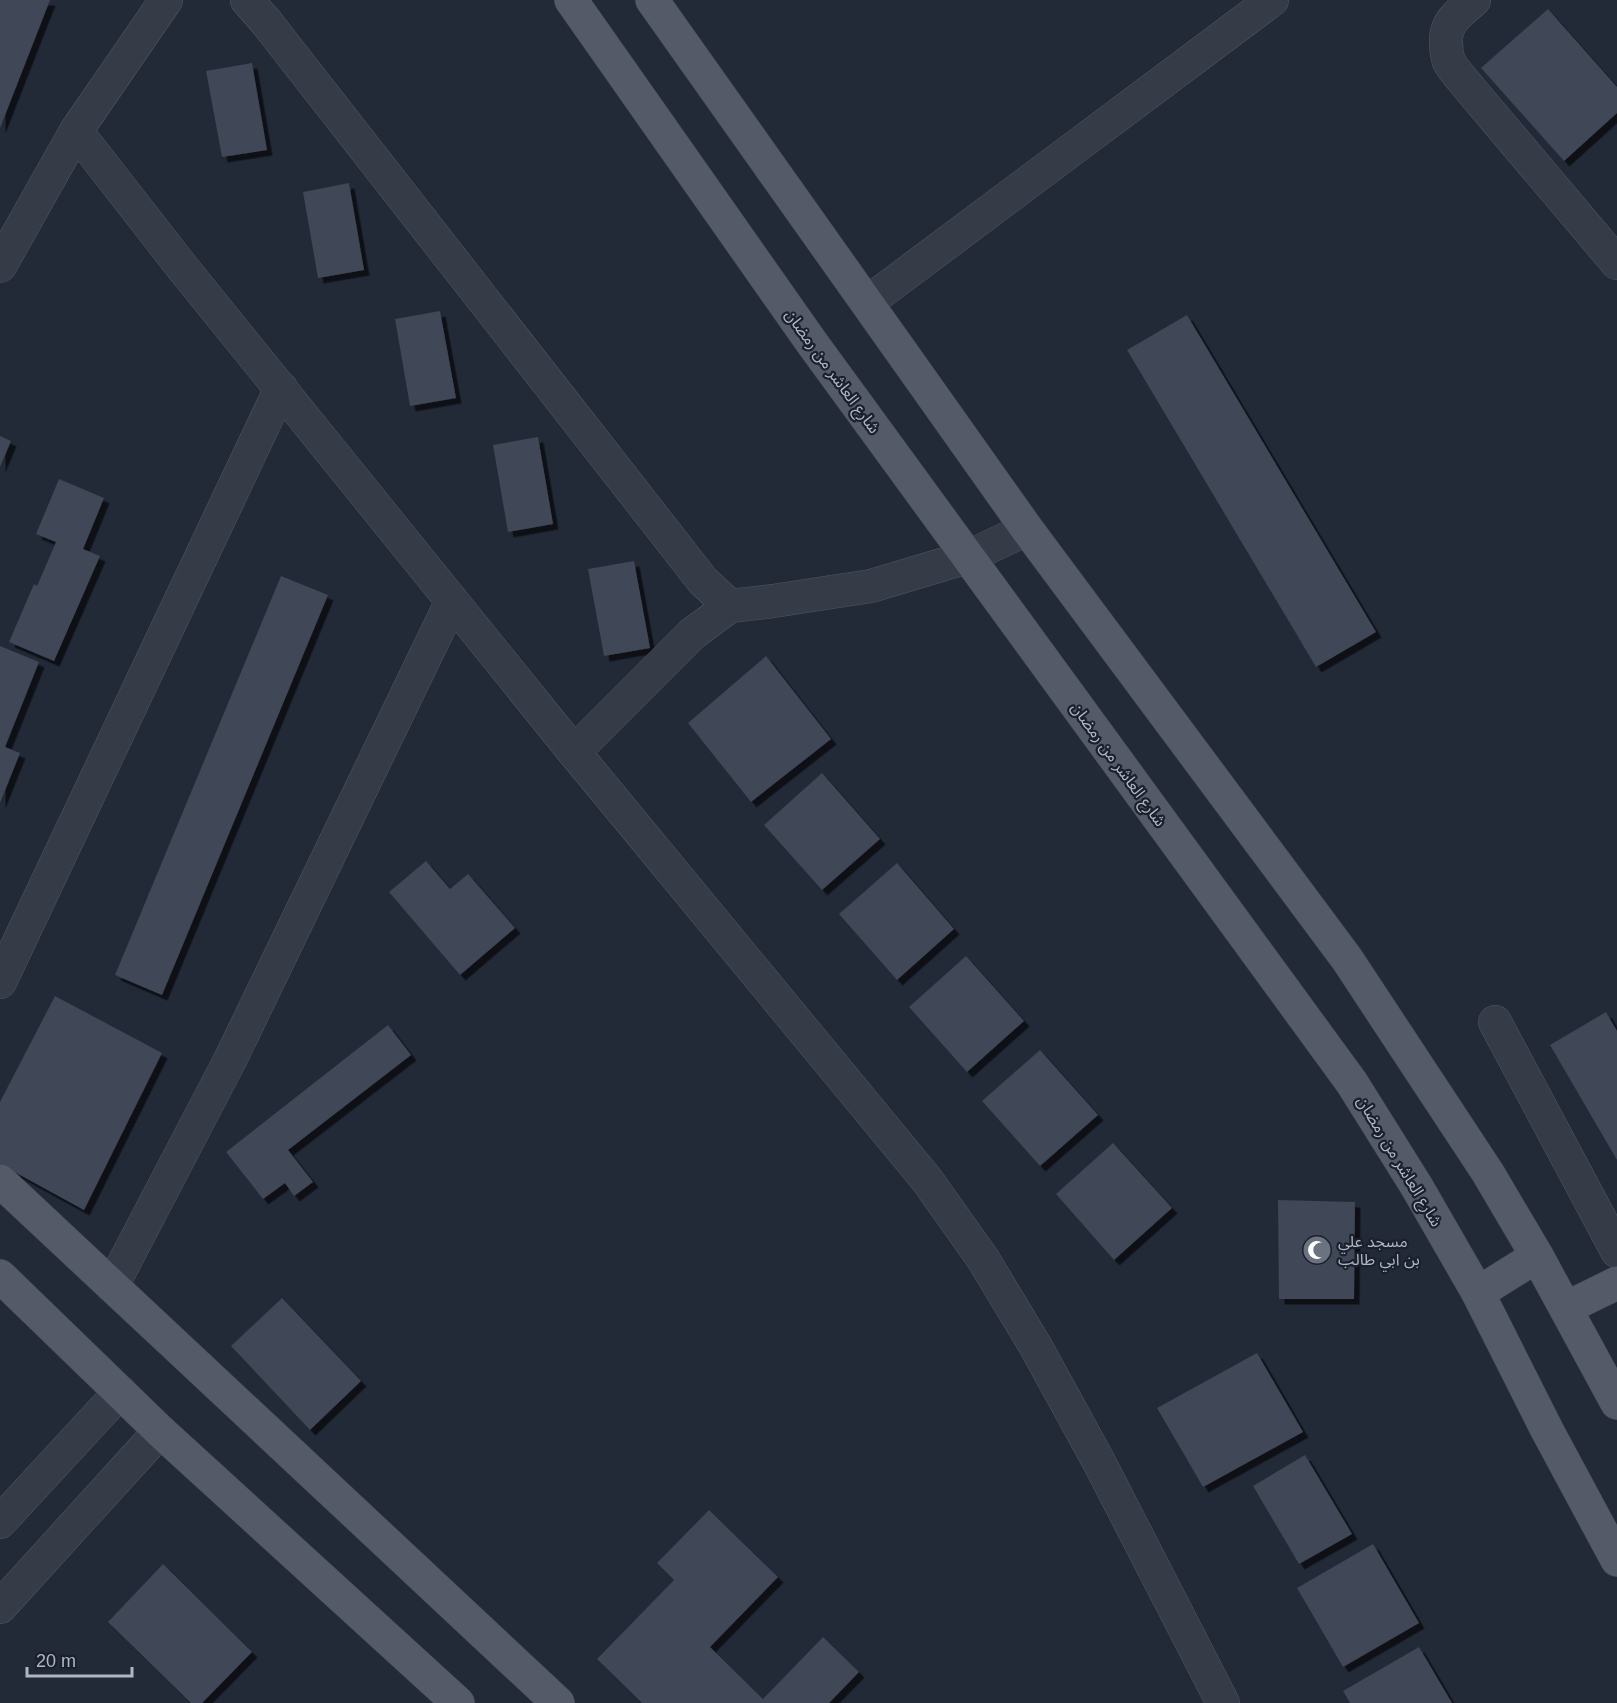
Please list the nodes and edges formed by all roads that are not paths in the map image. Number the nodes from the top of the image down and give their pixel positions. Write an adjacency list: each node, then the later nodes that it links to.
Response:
1 (166, 0): 7 (street)
2 (247, 0): 15 (street)
3 (571, 0): 13 (main road, شارع العاشر من رمضان)
4 (652, 0): 10 (main road)
5 (1272, 0): 10 (street)
6 (1474, 0): 8 (street)
7 (76, 131): 9 (street); 11 (street)
8 (1617, 262)
9 (0, 266)
10 (868, 303): 12 (main road)
11 (281, 388): 14 (street); 17 (street)
12 (1027, 529): 13 (street); 21 (main road)
13 (968, 557): 15 (street); 25 (main road, شارع العاشر من رمضان)
14 (452, 601): 16 (street); 24 (street)
15 (730, 606): 16 (street)
16 (574, 752): 35 (street)
17 (0, 982)
18 (1496, 1022): 20 (street)
19 (0, 1181): 24 (main road)
20 (1617, 1251)
21 (1537, 1256): 25 (main road); 26 (main road)
22 (0, 1276): 27 (main road)
23 (1617, 1283): 26 (main road)
24 (112, 1286): 34 (main road)
25 (1478, 1293): 31 (main road, شارع العاشر من رمضان)
26 (1566, 1308): 28 (main road)
27 (120, 1392): 29 (main road); 30 (street)
28 (1617, 1403)
29 (160, 1431): 32 (street); 33 (main road)
30 (0, 1522)
31 (1617, 1560)
32 (0, 1607)
33 (458, 1703)
34 (558, 1703)
35 (1223, 1703)

